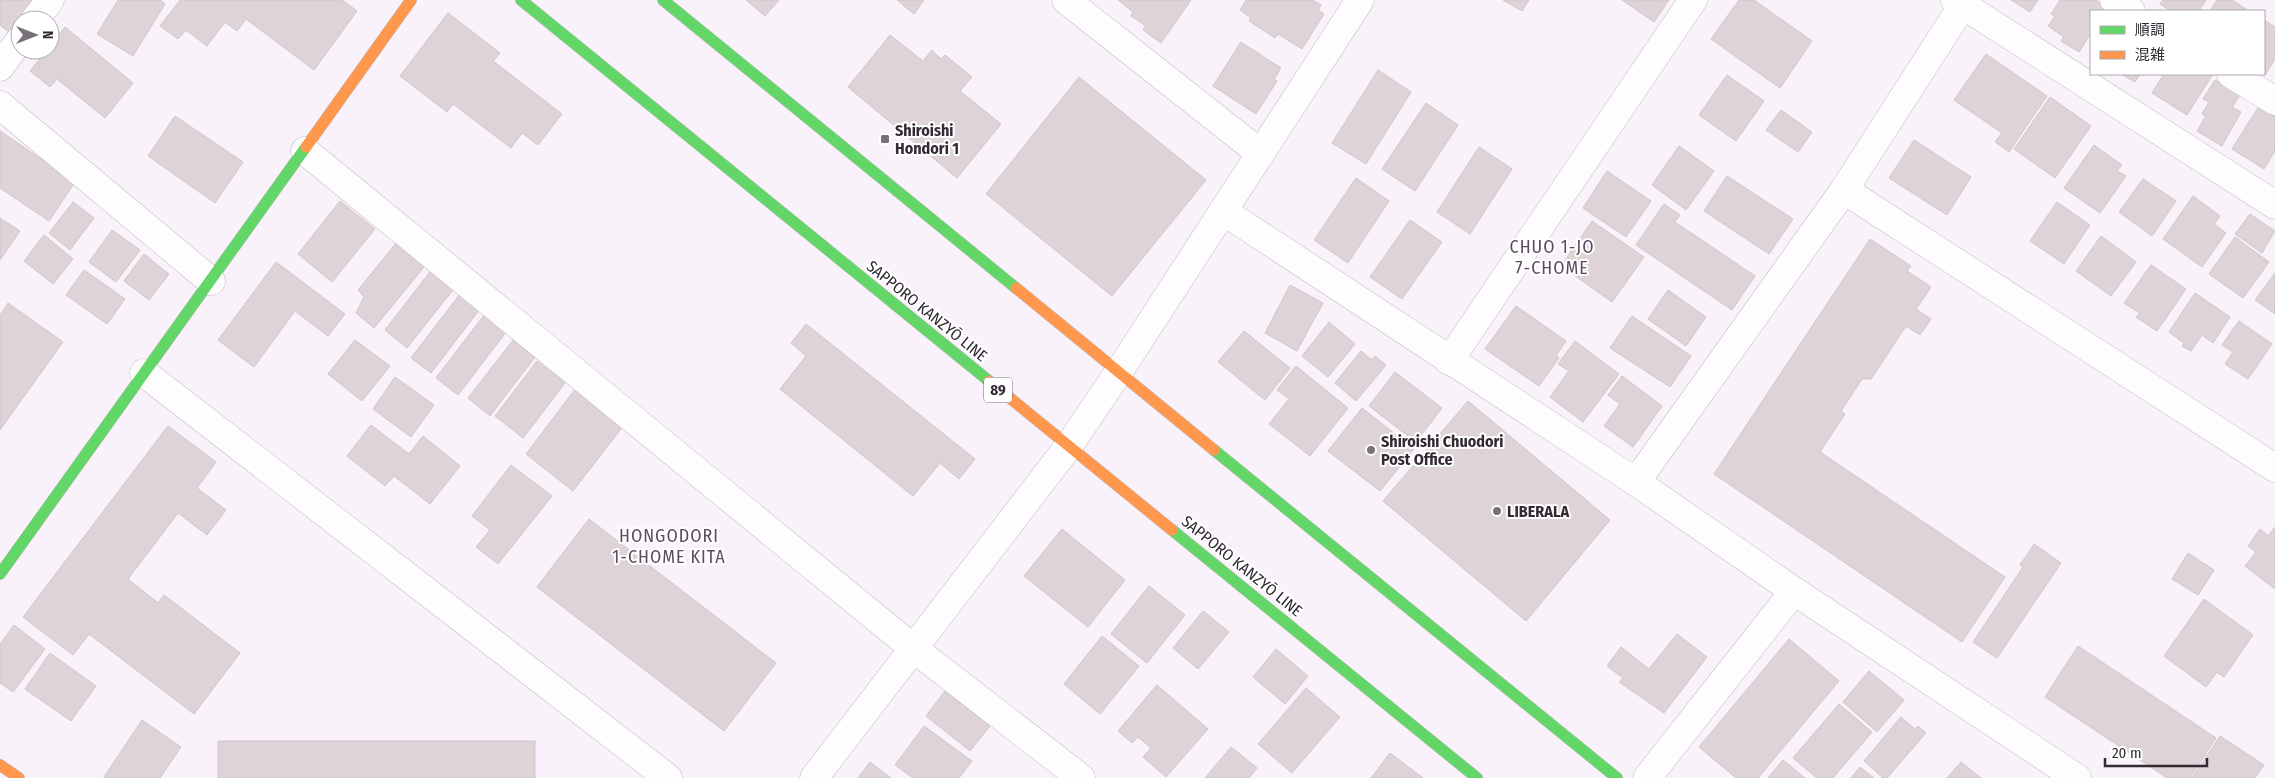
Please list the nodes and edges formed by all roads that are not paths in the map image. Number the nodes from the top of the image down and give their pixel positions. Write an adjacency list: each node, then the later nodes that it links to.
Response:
1 (411, 0): 15 (main road)
2 (521, 0): 24 (main road, SAPPORO KANZYŌ LINE / 89)
3 (663, 0): 23 (main road)
4 (1066, 0): 16 (street)
5 (1360, 0): 16 (street)
6 (1693, 0): 21 (street)
7 (2114, 0): 9 (street)
8 (1962, 2): 17 (street); 18 (street)
9 (2130, 10)
10 (10, 54): 11 (street)
11 (0, 67)
12 (2233, 75): 13 (street)
13 (2275, 101)
14 (0, 105): 20 (street)
15 (305, 151): 20 (main road); 29 (street)
16 (1260, 153): 19 (street)
17 (1844, 190): 25 (street); 26 (street)
18 (2271, 194)
19 (1223, 211): 21 (street); 23 (street)
20 (211, 281): 22 (main road)
21 (1449, 362): 26 (street)
22 (144, 373): 27 (main road); 32 (street)
23 (1118, 373): 24 (street); 36 (main road)
24 (1068, 447): 29 (street); 35 (main road, SAPPORO KANZYŌ LINE / 89)
25 (2275, 468)
26 (1636, 482): 28 (street)
27 (0, 574)
28 (1794, 591): 37 (street); 38 (street)
29 (913, 648): 33 (street); 34 (street)
30 (0, 765): 31 (main road)
31 (19, 778)
32 (668, 778)
33 (814, 778)
34 (1080, 778)
35 (1477, 778)
36 (1617, 778)
37 (1647, 778)
38 (2077, 778)

